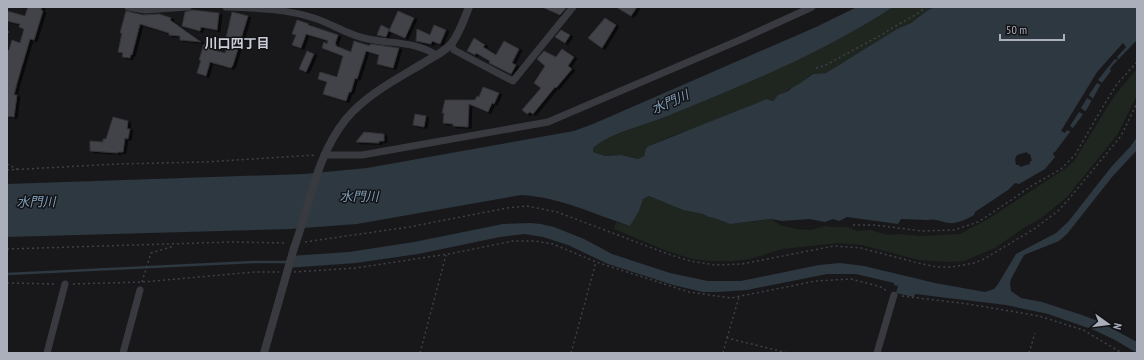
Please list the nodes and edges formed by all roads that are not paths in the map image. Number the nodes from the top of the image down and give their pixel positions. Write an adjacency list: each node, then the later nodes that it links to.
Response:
1 (128, 7): 2 (street)
2 (188, 7)
3 (226, 7): 7 (street)
4 (469, 7): 8 (street)
5 (573, 7): 8 (street)
6 (812, 7): 10 (street)
7 (287, 9): 9 (street)
8 (451, 44): 9 (street)
9 (436, 55): 10 (street)
10 (324, 155): 16 (street, bridge)
11 (65, 284): 14 (street)
12 (140, 290): 15 (street)
13 (894, 295): 17 (street)
14 (47, 353)
15 (123, 353)
16 (264, 353)
17 (877, 353)

